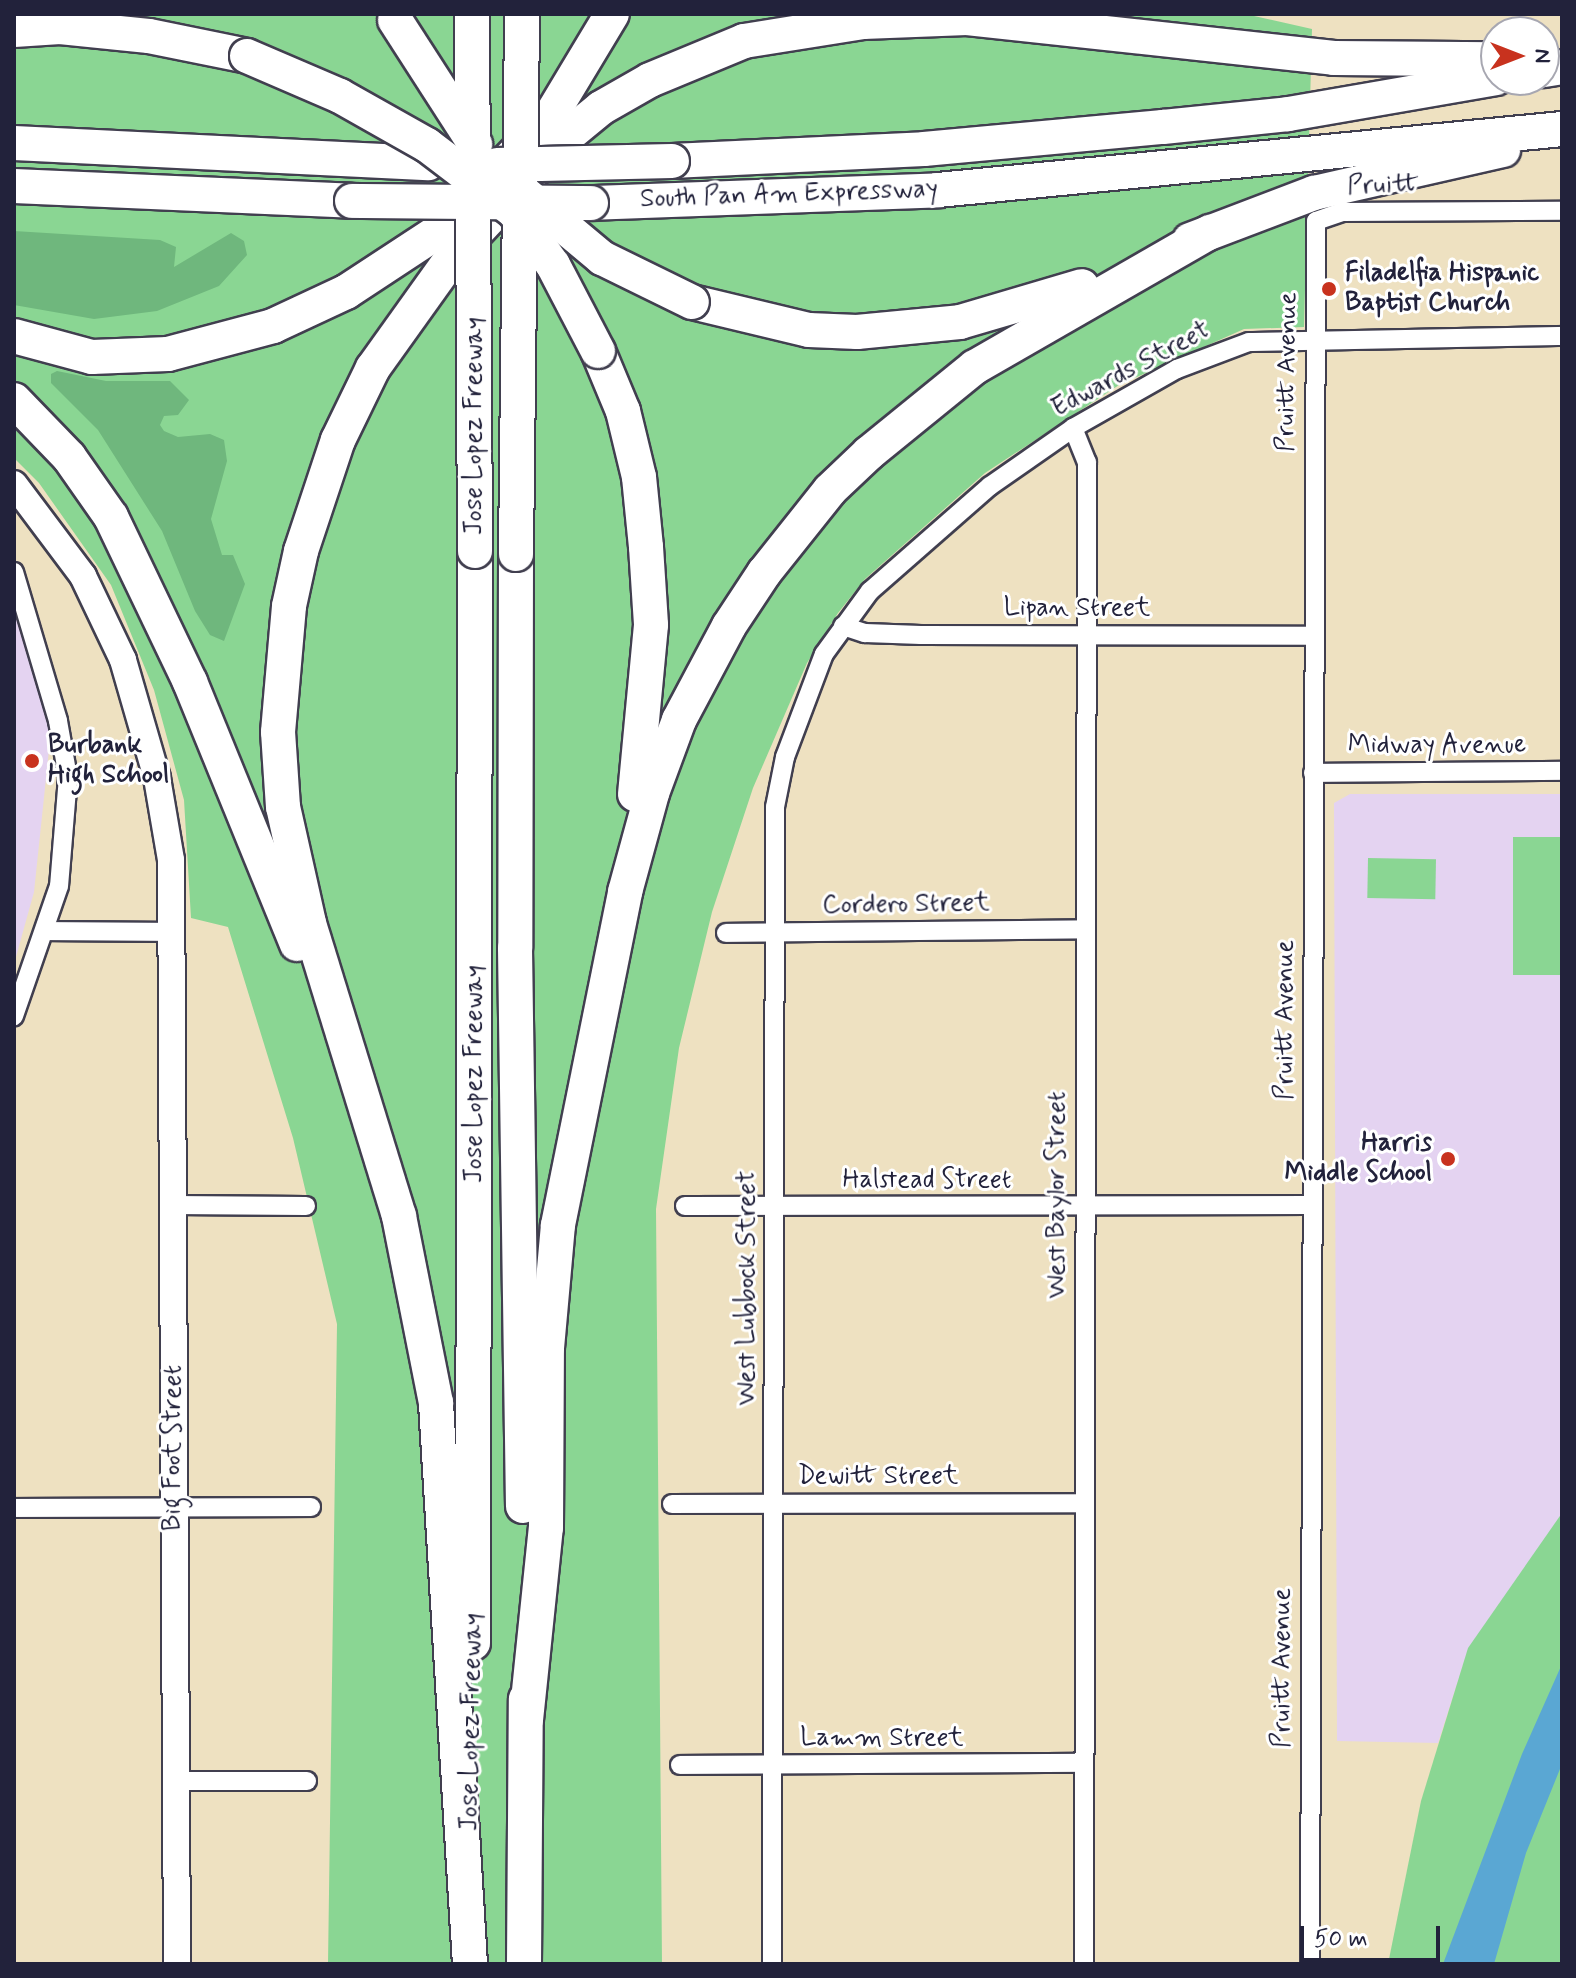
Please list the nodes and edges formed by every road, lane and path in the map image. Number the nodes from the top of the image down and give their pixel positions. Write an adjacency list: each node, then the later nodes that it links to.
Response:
1 (472, 14): 56 (highway, Jose Lopez Freeway, bridge)
2 (522, 14): 49 (highway, Jose Lopez Freeway, bridge)
3 (612, 14): 17 (highway)
4 (1096, 14): 7 (highway)
5 (394, 17): 16 (highway, bridge)
6 (14, 30): 34 (highway, bridge)
7 (1154, 37): 8 (highway); 36 (highway)
8 (1480, 59)
9 (1480, 81): 12 (highway, South Pan Am Expressway, bridge)
10 (1562, 129): 13 (highway, South Pan Am Expressway, bridge)
11 (1562, 136): 16 (highway)
12 (14, 143)
13 (14, 186)
14 (1562, 211): 15 (street, Pruitt)
15 (1316, 221): 19 (street, Pruitt Avenue)
16 (1210, 232): 34 (highway)
17 (14, 336)
18 (1562, 336): 19 (street, Edwards Street)
19 (1314, 338): 21 (street, Edwards Street); 26 (street, Pruitt Avenue)
20 (14, 400): 36 (highway)
21 (1073, 428): 24 (street, Edwards Street); 25 (street, West Baylor Street)
22 (14, 484): 31 (main road, Big Foot Street)
23 (14, 572): 30 (street)
24 (843, 626): 25 (street, Lipan Street); 32 (street, West Lubbock Street)
25 (1085, 634): 26 (street, Lipan Street); 29 (street, West Baylor Street)
26 (1313, 636): 28 (street, Pruitt Avenue)
27 (1562, 771): 28 (street, Midway Avenue)
28 (1313, 773): 38 (street, Pruitt Avenue)
29 (1086, 929): 32 (street, Cordero Street); 42 (street, West Baylor Street)
30 (46, 931): 31 (street); 35 (street)
31 (174, 932): 37 (main road, Big Foot Street)
32 (773, 932): 33 (street, Cordero Street); 41 (street, West Lubbock Street)
33 (726, 933)
34 (615, 937): 49 (highway)
35 (14, 1016)
36 (370, 1122): 56 (highway)
37 (173, 1205): 39 (street); 46 (main road, Big Foot Street)
38 (1312, 1205): 42 (street, Halstead Street); 60 (street, Pruitt Avenue)
39 (306, 1206)
40 (685, 1206): 41 (street, Halstead Street)
41 (774, 1207): 42 (street, Halstead Street); 43 (street, West Lubbock Street)
42 (1084, 1207): 44 (street, West Baylor Street)
43 (774, 1502): 44 (street, Dewitt Street); 45 (street, Dewitt Street); 52 (street, West Lubbock Street)
44 (1083, 1503): 50 (street, West Baylor Street)
45 (672, 1504)
46 (174, 1507): 47 (street); 48 (street); 53 (main road, Big Foot Street)
47 (311, 1507)
48 (14, 1508)
49 (526, 1720): 57 (highway)
50 (1084, 1763): 52 (street, Lamm Street); 59 (street, West Baylor Street)
51 (680, 1765): 52 (street, Lamm Street)
52 (772, 1765): 58 (street, West Lubbock Street)
53 (174, 1781): 54 (street); 55 (main road, Big Foot Street)
54 (307, 1781)
55 (177, 1964)
56 (470, 1964)
57 (524, 1964)
58 (772, 1964)
59 (1084, 1964)
60 (1310, 1964)

